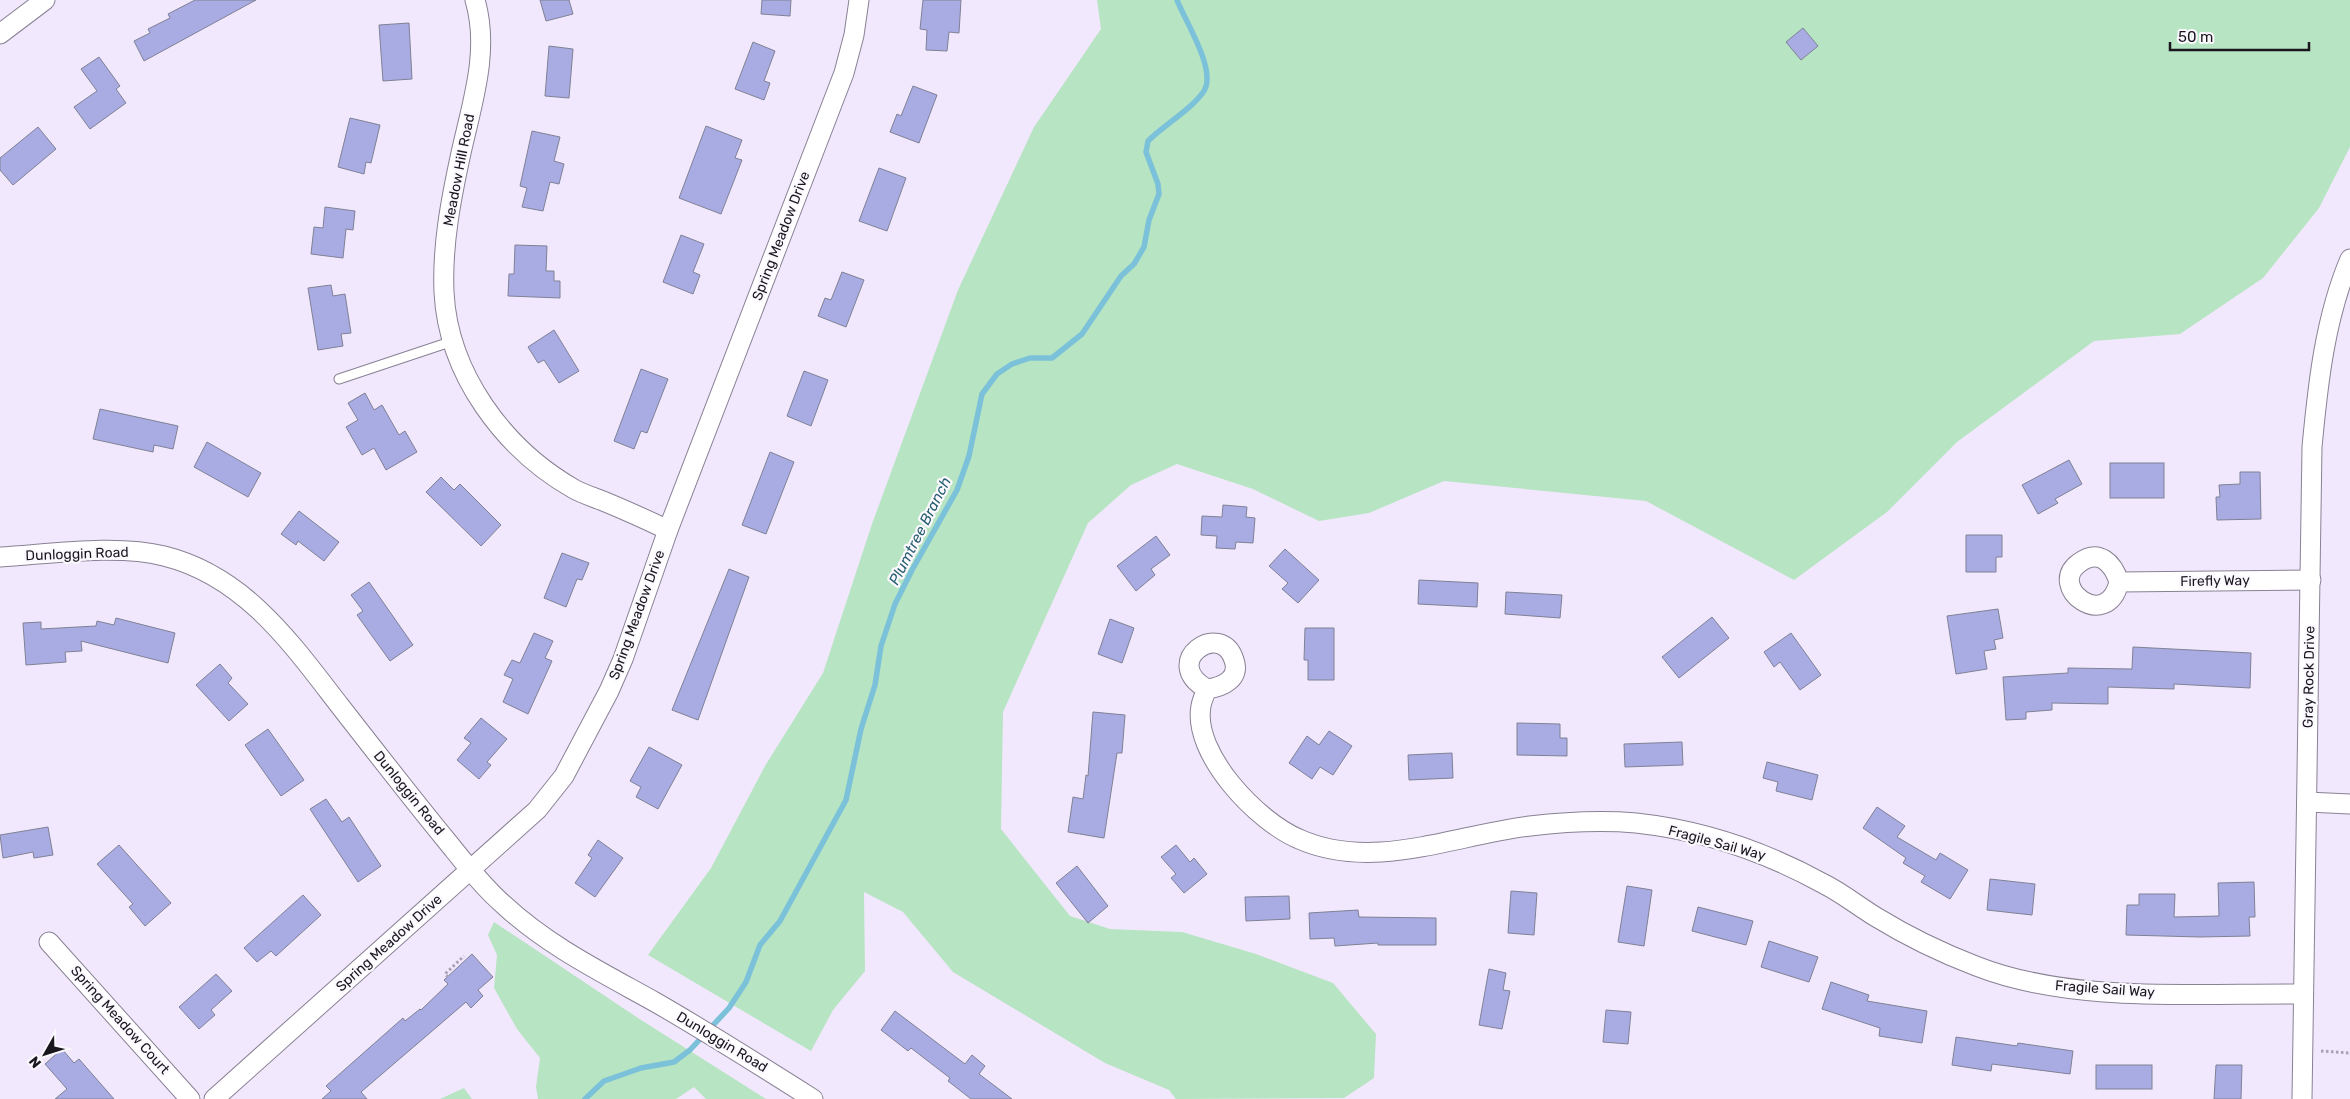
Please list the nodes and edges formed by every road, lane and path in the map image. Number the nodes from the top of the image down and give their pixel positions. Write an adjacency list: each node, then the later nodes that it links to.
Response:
1 (45, 0): 4 (street)
2 (475, 0): 6 (street, Meadow Hill Road)
3 (859, 0): 8 (street, Spring Meadow Drive)
4 (0, 34)
5 (2350, 259): 10 (street, Gray Rock Drive)
6 (452, 341): 7 (lane); 8 (street, Meadow Hill Road)
7 (339, 379)
8 (668, 530): 15 (street, Spring Meadow Drive)
9 (0, 557): 15 (street, Dunloggin Road)
10 (2311, 580): 11 (street, Firefly Way); 13 (street, Gray Rock Drive)
11 (2118, 582)
12 (1207, 689): 19 (street, Fragile Sail Way)
13 (2307, 802): 14 (street); 19 (street, Gray Rock Drive)
14 (2350, 804)
15 (471, 871): 23 (street, Spring Meadow Drive); 24 (street, Dunloggin Road)
16 (49, 942): 22 (street, Spring Meadow Court)
17 (464, 956): 18 (path)
18 (448, 977)
19 (2302, 994): 20 (street, Gray Rock Drive)
20 (2302, 1050): 21 (path); 25 (street, Gray Rock Drive)
21 (2350, 1053)
22 (190, 1099)
23 (214, 1099)
24 (813, 1099)
25 (2302, 1099)

